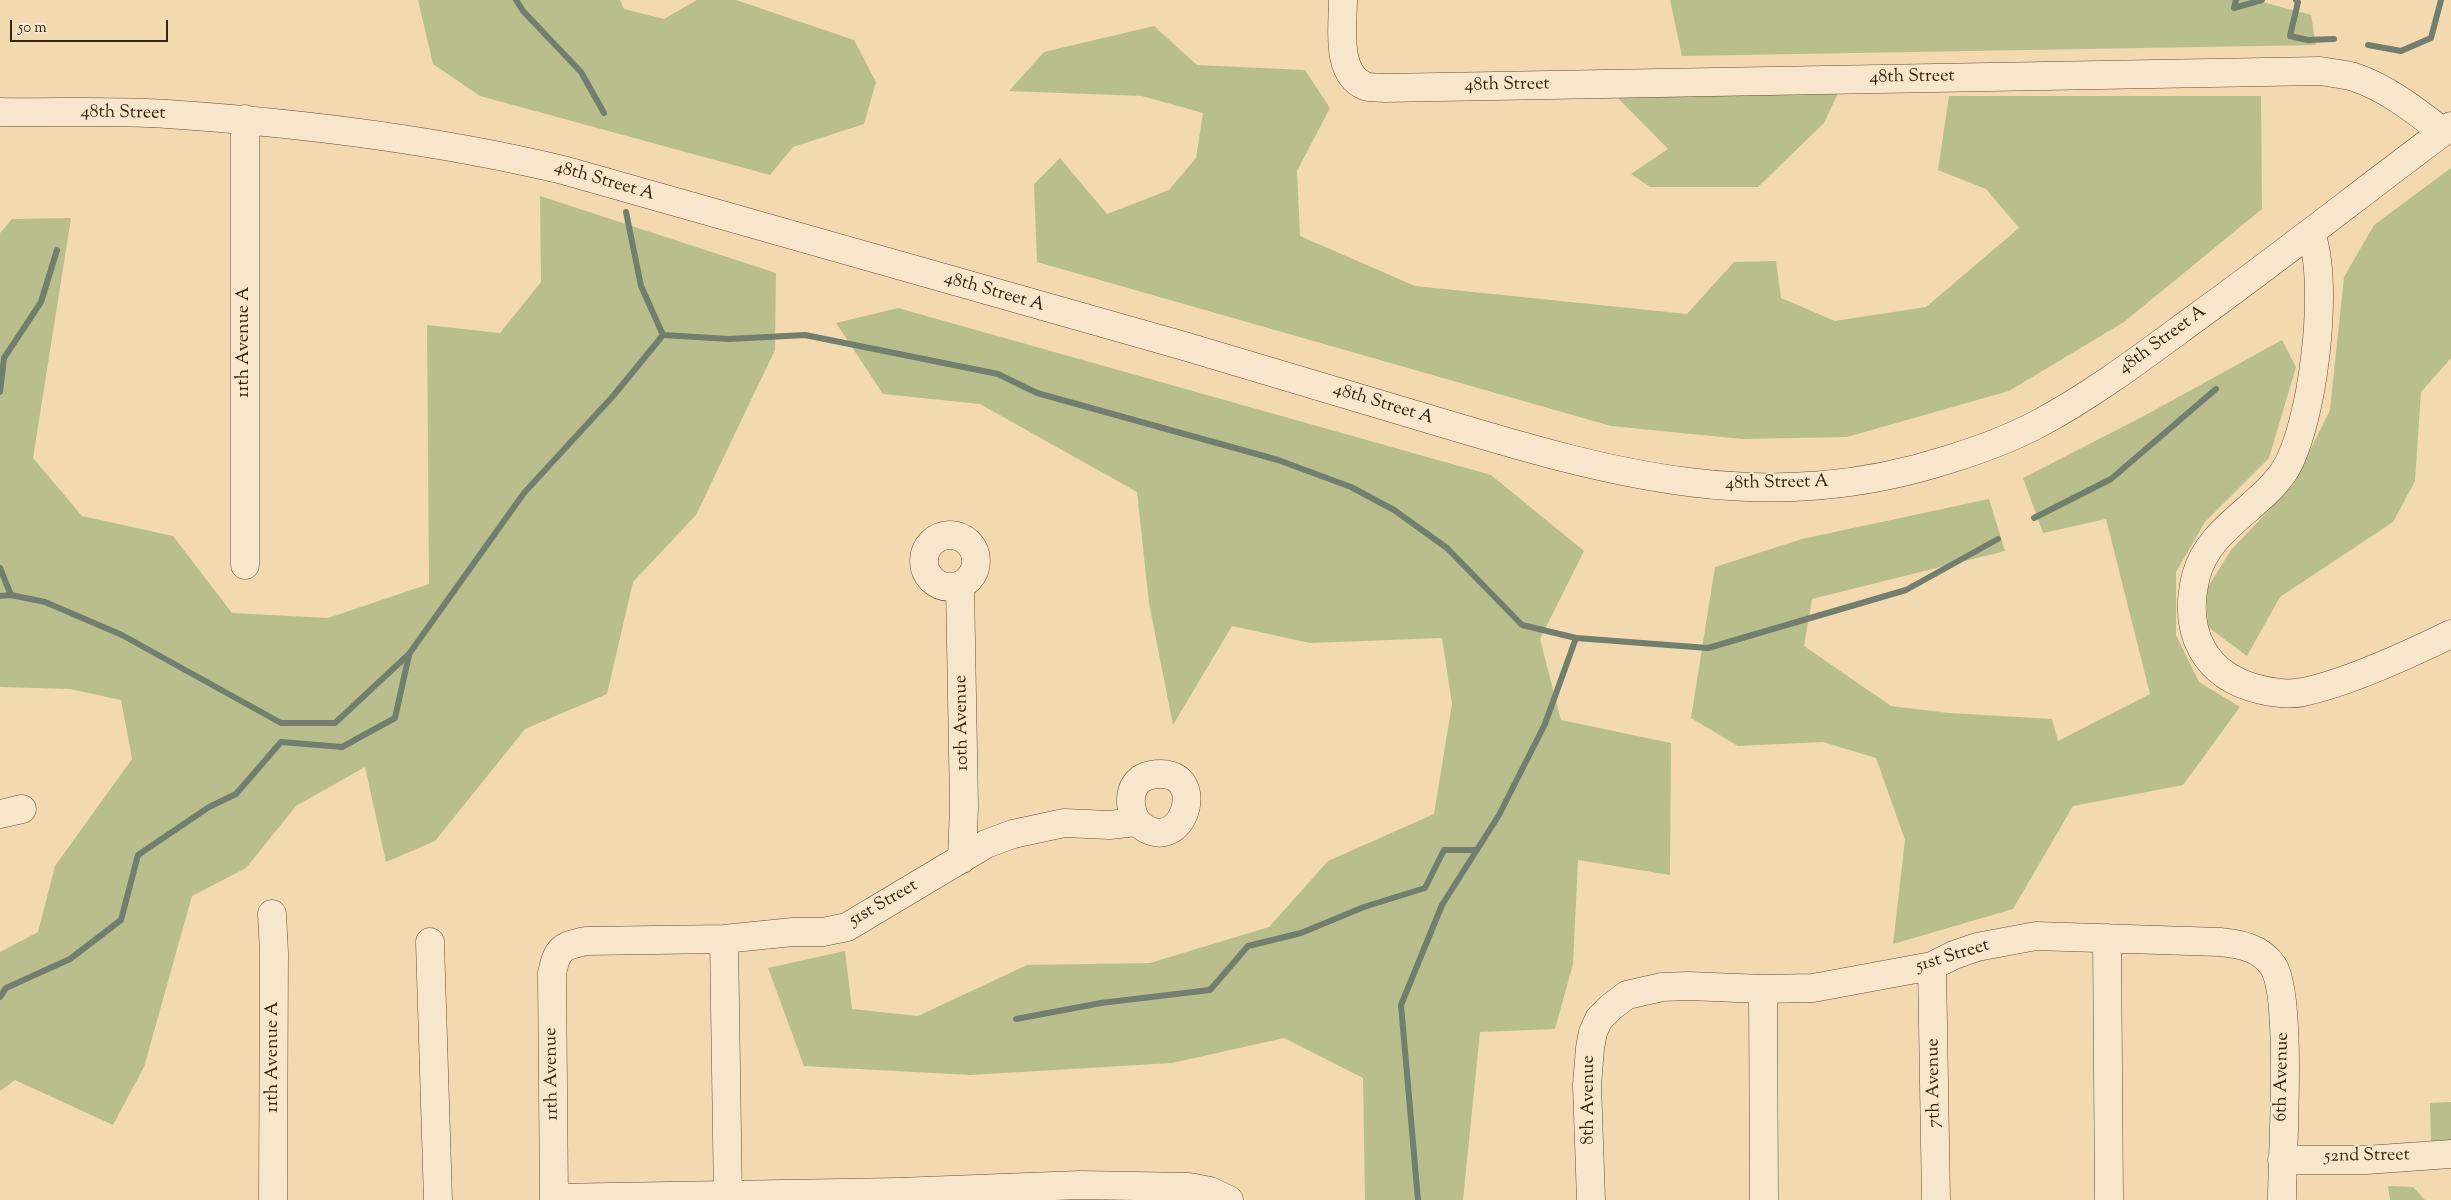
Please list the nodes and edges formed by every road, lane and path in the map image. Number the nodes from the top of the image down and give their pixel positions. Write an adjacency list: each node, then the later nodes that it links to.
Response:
1 (1343, 0): 4 (street, 48th Street)
2 (0, 112): 3 (street, 48th Street)
3 (245, 119): 5 (street, 48th Street A); 6 (street, 11th Avenue A)
4 (2447, 129): 5 (street, 48th Street A)
5 (2311, 234): 8 (street)
6 (245, 564)
7 (960, 587): 10 (street, 10th Avenue)
8 (2451, 634)
9 (1137, 822): 10 (street, 51st Street)
10 (962, 859): 13 (street, 51st Street)
11 (272, 914): 26 (street, 11th Avenue A)
12 (2107, 938): 16 (street, 51st Street); 17 (street, 51st Street); 32 (street)
13 (724, 939): 15 (street, 51st Street); 24 (street)
14 (430, 942): 27 (street)
15 (560, 950): 25 (street, 11th Avenue)
16 (2266, 958): 21 (street, 6th Avenue)
17 (1932, 966): 18 (street, 51st Street); 31 (street, 7th Avenue)
18 (1763, 989): 19 (street, 51st Street); 30 (street)
19 (1611, 1007): 29 (street, 8th Avenue)
20 (2451, 1154): 21 (street, 52nd Street)
21 (2282, 1160): 33 (street, 6th Avenue)
22 (1079, 1192): 23 (street); 28 (street)
23 (898, 1196): 24 (street)
24 (728, 1198): 25 (street)
25 (554, 1199)
26 (273, 1200)
27 (438, 1200)
28 (1229, 1200)
29 (1591, 1200)
30 (1764, 1200)
31 (1936, 1200)
32 (2109, 1200)
33 (2282, 1200)

